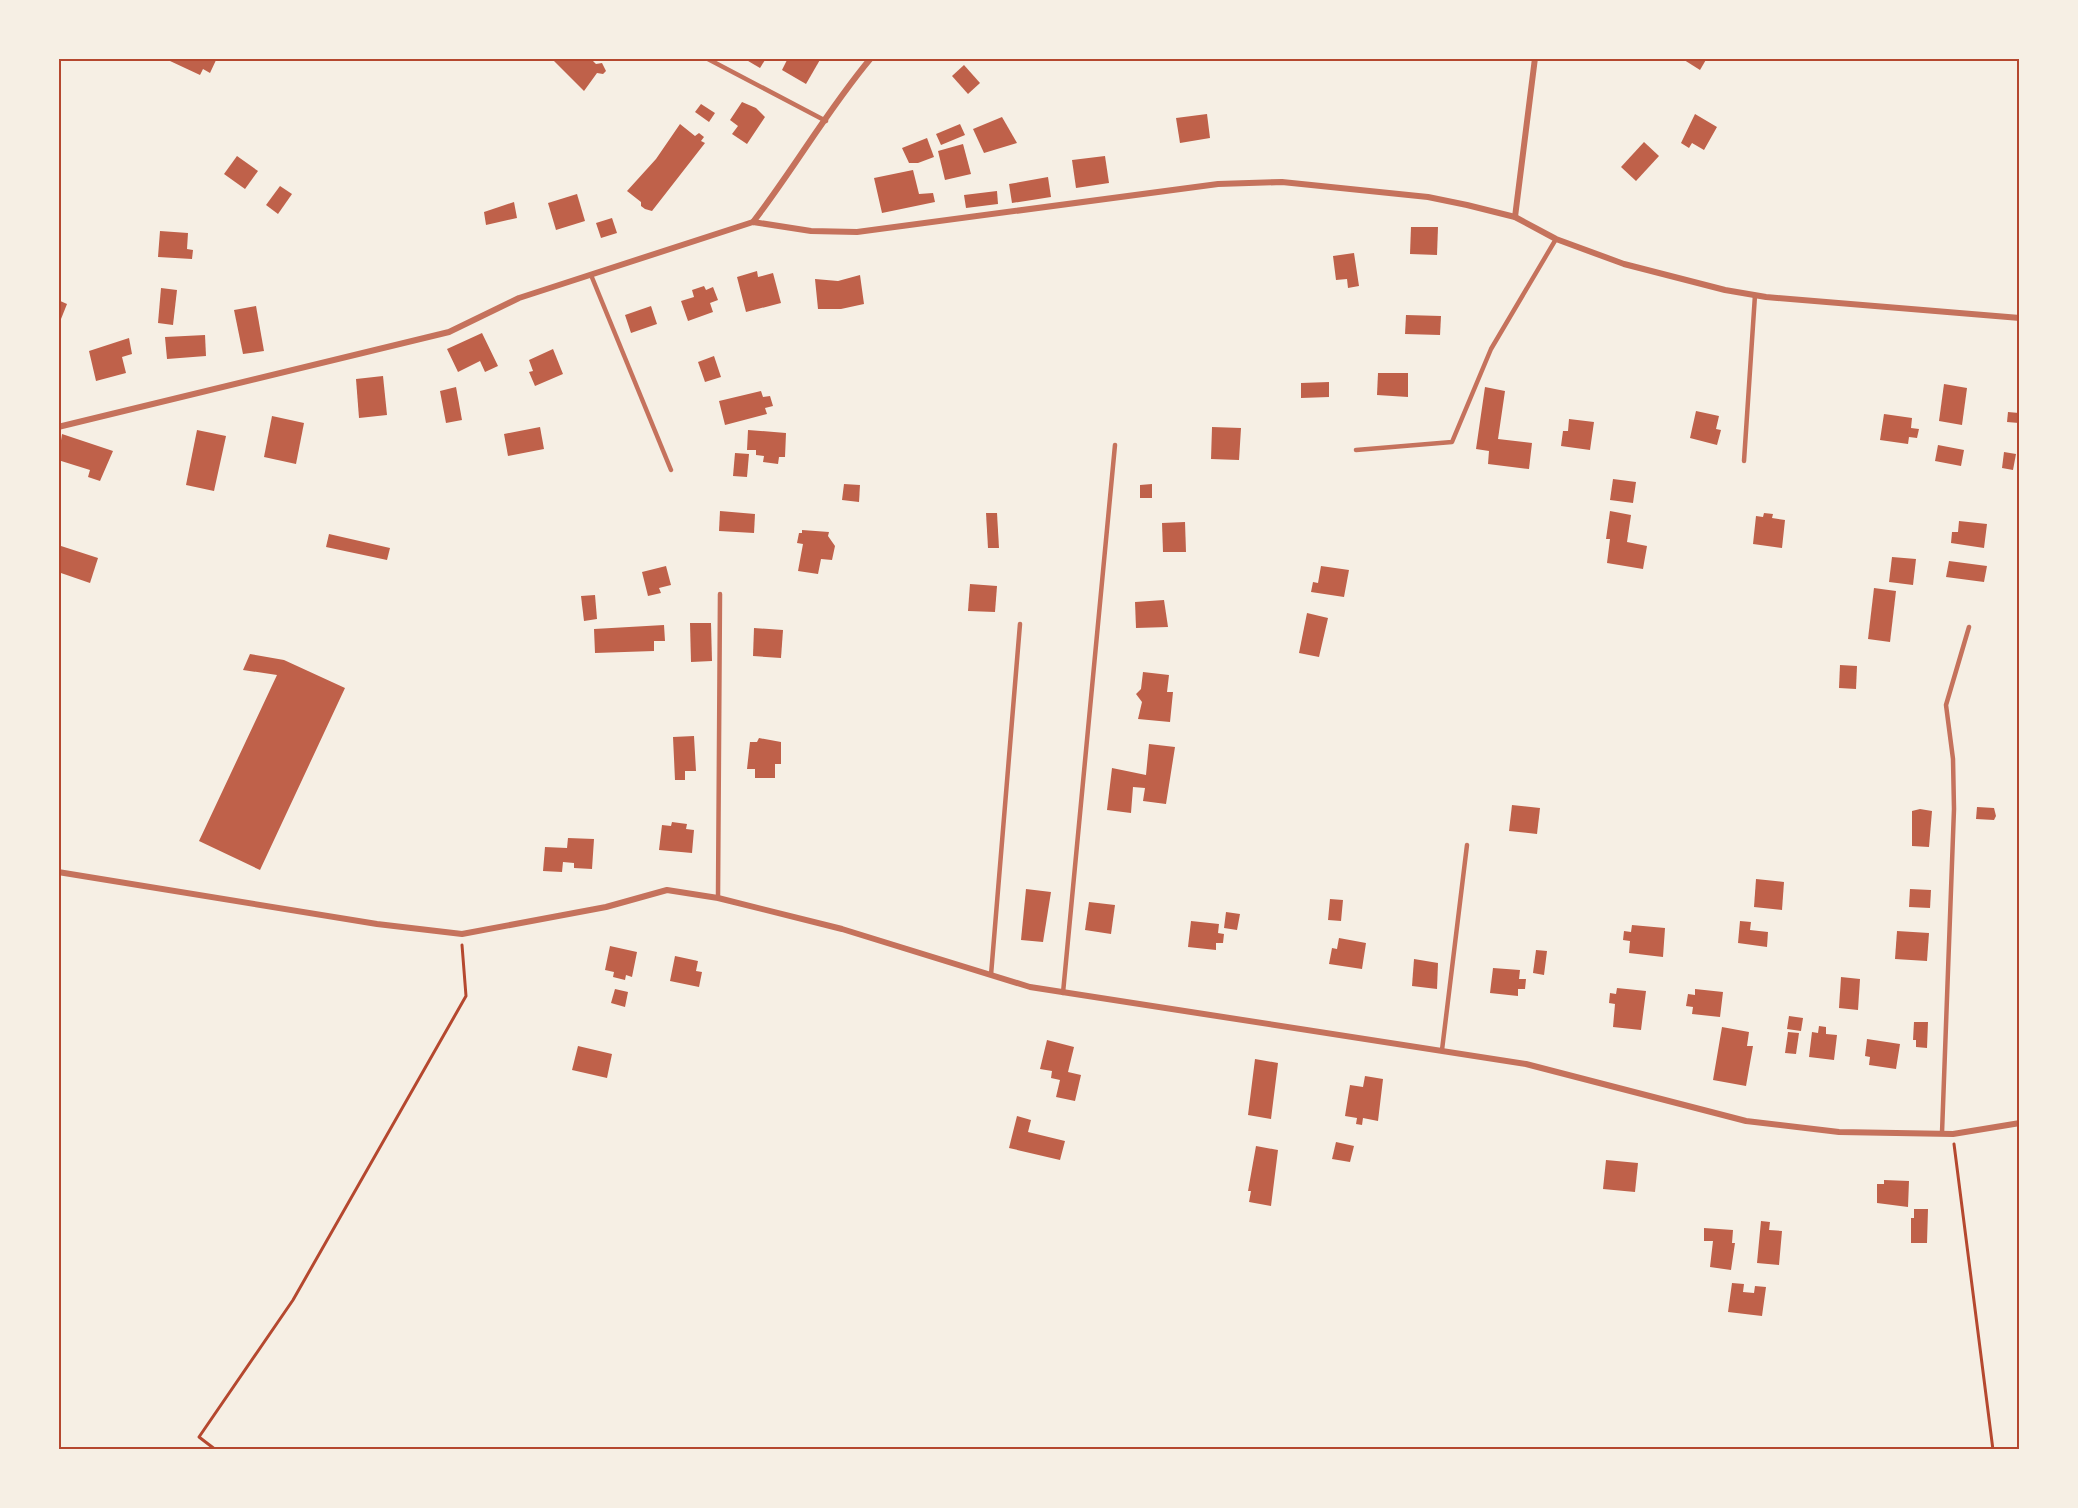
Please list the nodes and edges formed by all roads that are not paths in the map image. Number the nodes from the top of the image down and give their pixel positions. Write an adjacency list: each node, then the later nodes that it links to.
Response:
1 (706, 58): 4 (lane)
2 (871, 58): 4 (street)
3 (1535, 58): 5 (street)
4 (826, 122): 6 (street)
5 (1515, 217): 6 (street); 7 (street)
6 (753, 222): 8 (street)
7 (1556, 239): 9 (street); 13 (lane)
8 (591, 275): 11 (street); 15 (lane)
9 (1755, 295): 10 (street); 14 (lane)
10 (2019, 318)
11 (58, 427)
12 (1115, 445): 23 (lane)
13 (1356, 450)
14 (1744, 461)
15 (671, 470)
16 (720, 594): 21 (lane)
17 (1020, 624): 22 (lane)
18 (1969, 627): 26 (lane)
19 (1467, 845): 24 (lane)
20 (58, 872): 21 (street)
21 (718, 898): 22 (street)
22 (991, 975): 23 (street)
23 (1063, 993): 24 (street)
24 (1442, 1050): 26 (street)
25 (2019, 1123): 26 (street)
26 (1942, 1134)

